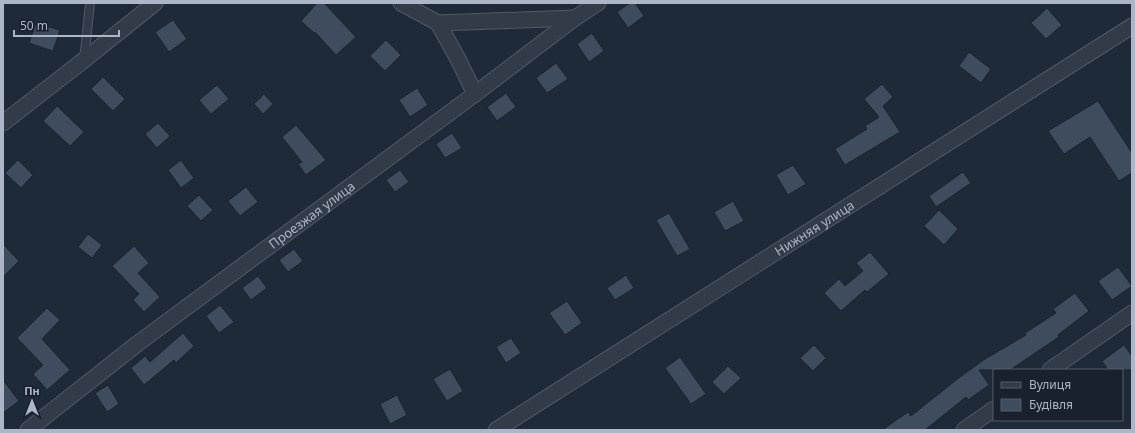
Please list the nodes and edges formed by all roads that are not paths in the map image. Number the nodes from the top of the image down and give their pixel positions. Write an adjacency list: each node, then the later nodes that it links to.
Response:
1 (90, 3): 8 (lane)
2 (154, 3): 8 (street)
3 (401, 3): 6 (street)
4 (598, 3): 5 (street, Проезжая улица)
5 (574, 18): 6 (street); 9 (street, Проезжая улица)
6 (438, 24): 9 (street)
7 (1132, 26): 15 (street, Нижняя улица)
8 (84, 60): 10 (street)
9 (475, 94): 14 (street, Проезжая улица)
10 (3, 123)
11 (1132, 313): 12 (street)
12 (1051, 369)
13 (993, 410): 16 (street)
14 (28, 430)
15 (496, 430)
16 (964, 430)

